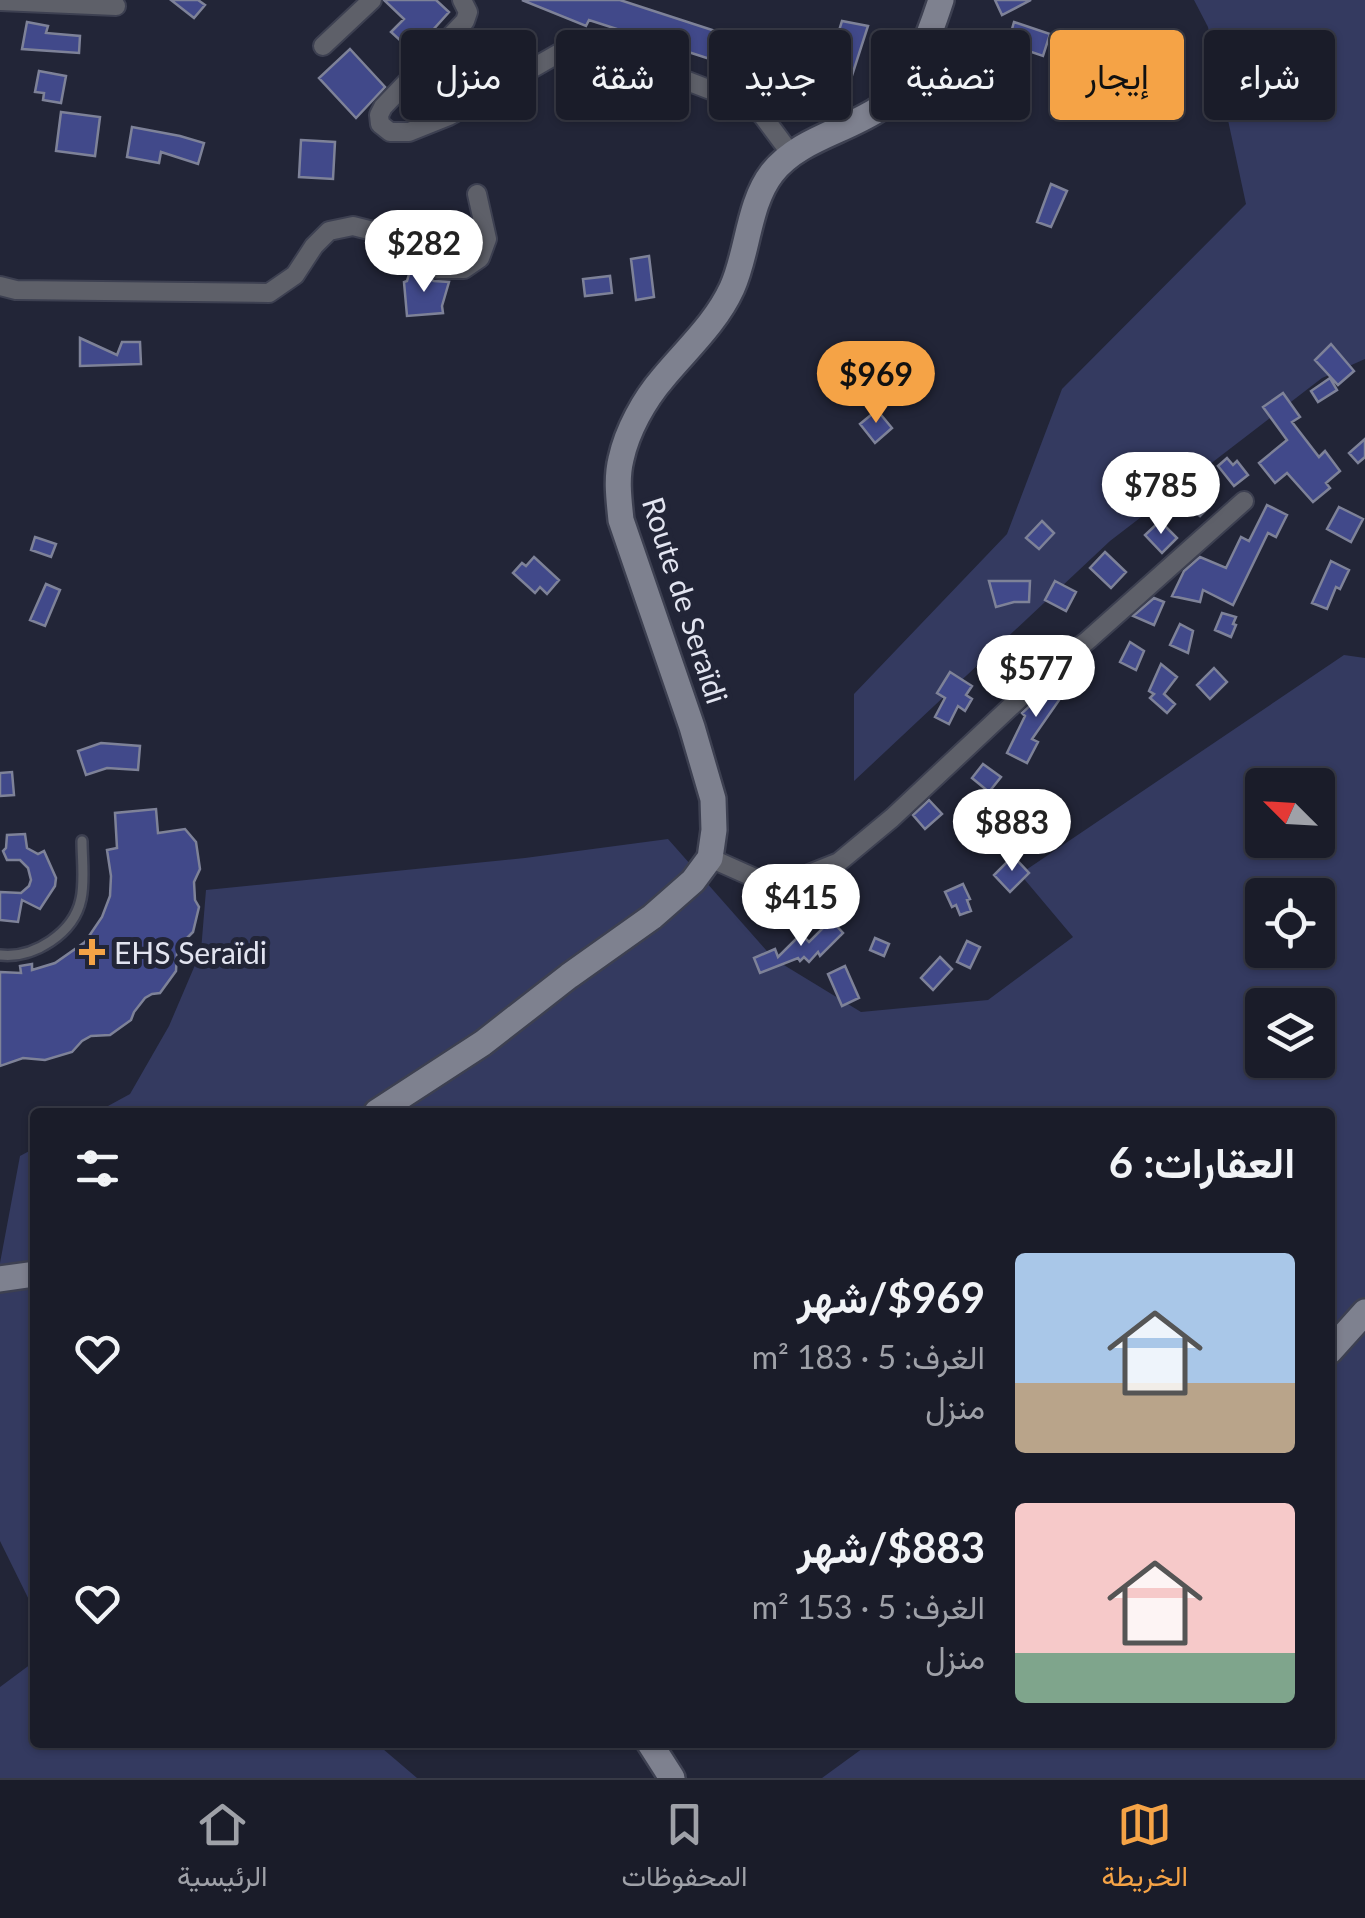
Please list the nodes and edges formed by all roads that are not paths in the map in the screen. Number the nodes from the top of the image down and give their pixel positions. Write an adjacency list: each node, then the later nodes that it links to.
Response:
1 (372, 0): 6 (street)
2 (462, 0): 7 (street)
3 (941, 0): 7 (main road, Route de Seraïdi)
4 (0, 1): 5 (street)
5 (116, 6)
6 (322, 46)
7 (791, 154): 12 (main road, Route de Seraïdi)
8 (477, 194): 9 (street)
9 (0, 286)
10 (1244, 501): 12 (street)
11 (82, 841): 13 (lane)
12 (710, 858): 14 (main road)
13 (0, 955)
14 (384, 1108)
15 (30, 1275): 16 (main road)
16 (0, 1279)
17 (1365, 1312): 18 (main road)
18 (1335, 1345)
19 (653, 1748): 20 (main road)
20 (672, 1778)

